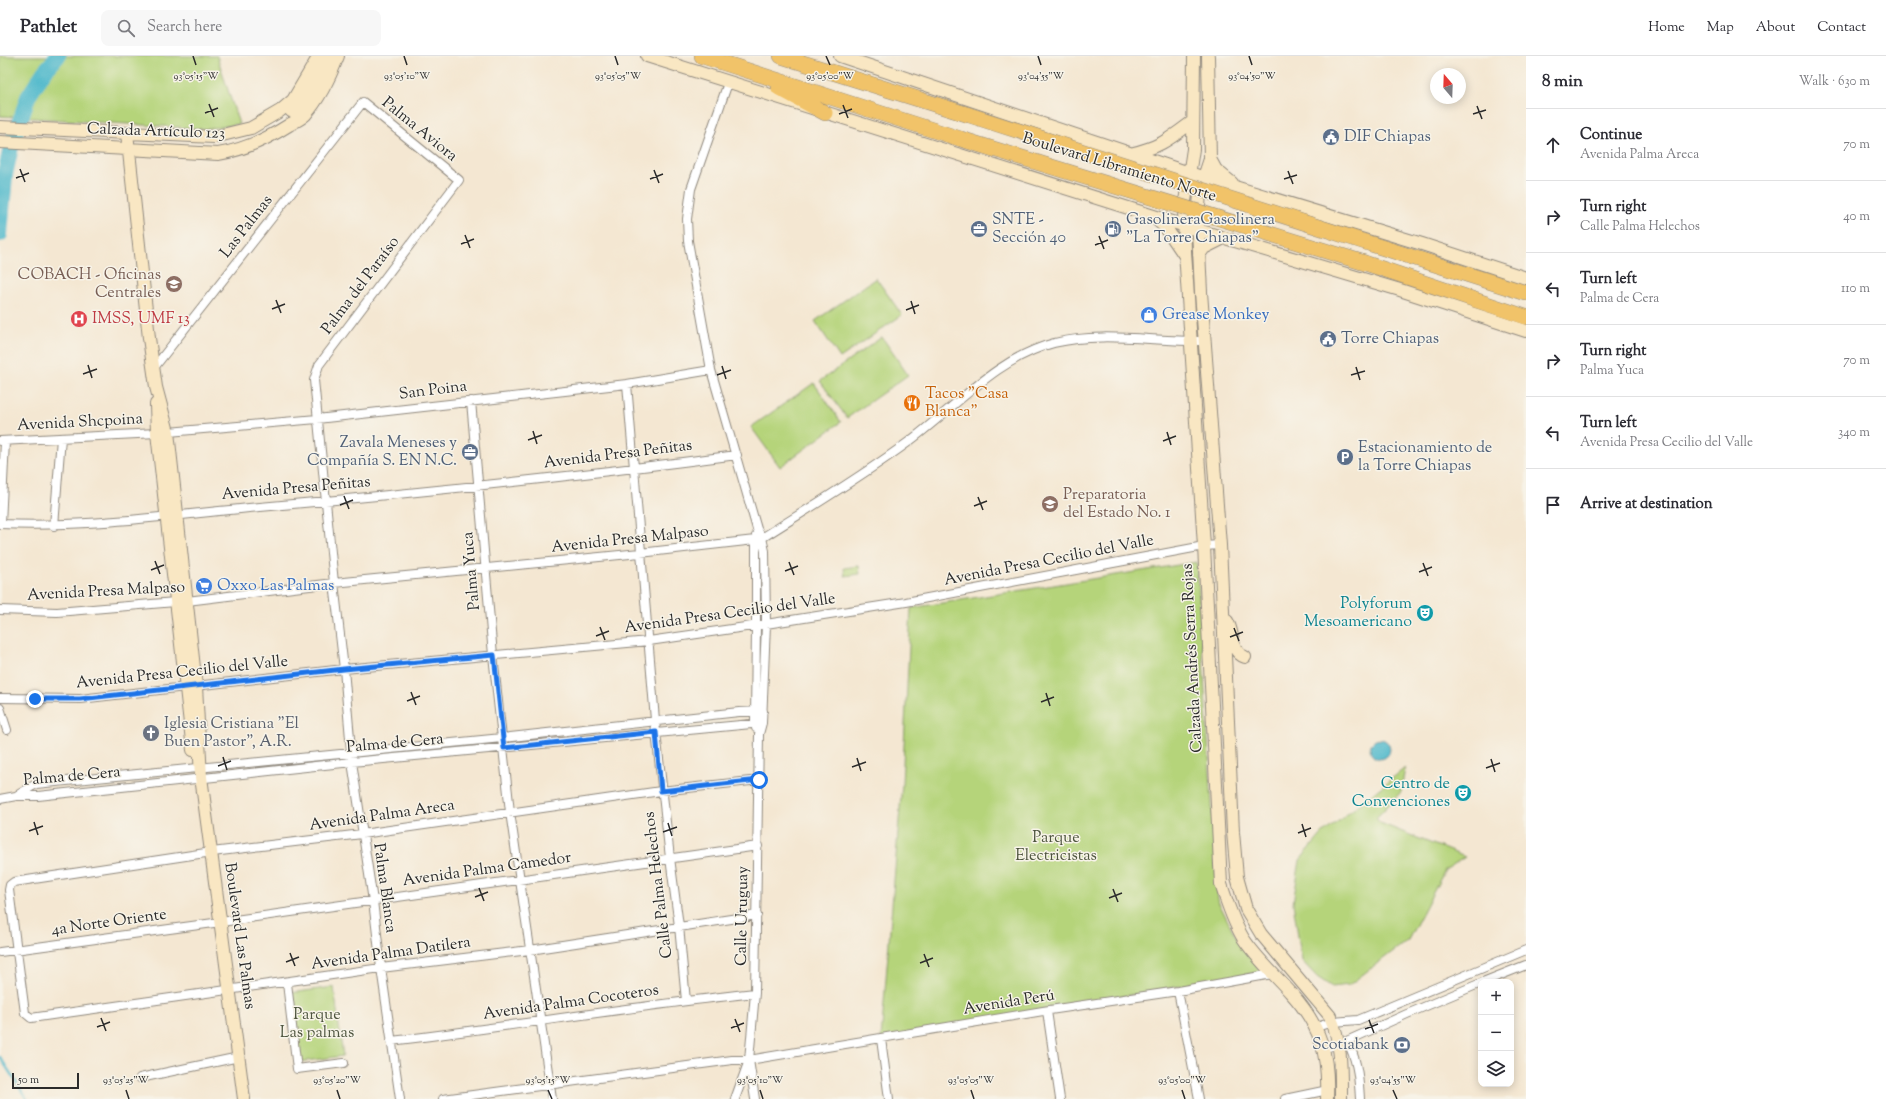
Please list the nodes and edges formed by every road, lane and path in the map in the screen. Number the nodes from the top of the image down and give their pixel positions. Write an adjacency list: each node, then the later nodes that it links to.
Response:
1 (319, 56): 16 (main road, Calzada Artículo 123)
2 (328, 56): 16 (main road)
3 (338, 56): 19 (main road, Calzada Artículo 123)
4 (647, 56): 11 (main road)
5 (702, 56): 10 (highway, Boulevard Libramiento Norte)
6 (781, 56): 33 (highway, Boulevard Libramiento Norte, bridge)
7 (840, 56): 20 (main road)
8 (1194, 56): 14 (main road, Calzada Andrés Serra Rojas)
9 (1208, 56): 21 (main road)
10 (748, 71): 13 (highway); 34 (highway, Boulevard Libramiento Norte, bridge)
11 (728, 82): 13 (main road); 39 (street)
12 (363, 102): 23 (street, Palma Aviora); 38 (street, Las Palmas)
13 (824, 113): 26 (main road)
14 (1192, 122): 20 (main road); 22 (main road, Calzada Andrés Serra Rojas)
15 (0, 127): 17 (main road, Calzada Artículo 123)
16 (251, 128): 17 (main road, Calzada Artículo 123)
17 (126, 133): 19 (main road, Boulevard Las Palmas)
18 (0, 142): 19 (main road, Calzada Artículo 123)
19 (127, 148): 38 (main road, Boulevard Las Palmas)
20 (1130, 154): 22 (main road)
21 (1210, 159): 24 (main road, Calzada Andrés Serra Rojas); 25 (main road)
22 (1188, 178): 24 (main road); 27 (main road, Calzada Andrés Serra Rojas)
23 (459, 180): 42 (street, Palma del Paraíso)
24 (1201, 183): 25 (main road); 28 (main road, Calzada Andrés Serra Rojas)
25 (1238, 188): 32 (main road)
26 (1148, 213): 27 (main road); 31 (main road)
27 (1184, 225): 28 (main road); 31 (main road, Calzada Andrés Serra Rojas)
28 (1198, 230): 29 (main road); 30 (main road, Calzada Andrés Serra Rojas)
29 (1224, 238): 30 (main road); 35 (main road)
30 (1199, 255): 37 (main road, Calzada Andrés Serra Rojas)
31 (1185, 256): 36 (main road, Calzada Andrés Serra Rojas)
32 (1526, 278)
33 (1526, 293)
34 (1526, 317)
35 (1526, 331)
36 (1190, 341): 37 (street, Avenida Presa Malpaso); 53 (street, Avenida Presa Malpaso); 55 (main road, Calzada Andrés Serra Rojas)
37 (1205, 341): 54 (main road, Calzada Andrés Serra Rojas)
38 (154, 369): 43 (main road, Boulevard Las Palmas)
39 (711, 370): 40 (street, San Poina); 46 (street)
40 (627, 384): 41 (street, San Poina); 47 (street, Calle Palma Helechos)
41 (471, 401): 42 (street, San Poina); 48 (street, Palma Yuca)
42 (317, 420): 43 (street, San Poina); 49 (street, Palma del Paraíso)
43 (162, 432): 44 (street, Avenida Shcpoina); 50 (main road, Boulevard Las Palmas)
44 (61, 438): 45 (street, Avenida Shcpoina); 52 (street)
45 (3, 441): 51 (street)
46 (737, 455): 47 (street, Avenida Presa Peñitas); 53 (street)
47 (633, 469): 48 (street, Avenida Presa Peñitas); 56 (street, Calle Palma Helechos)
48 (478, 486): 49 (street, Avenida Presa Peñitas); 57 (street, Palma Yuca)
49 (326, 501): 50 (street, Avenida Presa Peñitas); 58 (street, Palma del Paraíso)
50 (172, 515): 52 (street, Avenida Presa Peñitas); 59 (main road, Boulevard Las Palmas)
51 (1, 524): 52 (street, Avenida Presa Peñitas)
52 (54, 526)
53 (758, 539): 56 (street, Avenida Presa Malpaso); 62 (street); 63 (street)
54 (1220, 545): 55 (street, Avenida Presa Cecilio del Valle); 61 (main road, Calzada Andrés Serra Rojas)
55 (1204, 546): 62 (street, Avenida Presa Cecilio del Valle); 101 (main road, Calzada Andrés Serra Rojas)
56 (640, 553): 57 (street, Avenida Presa Malpaso); 64 (street, Calle Palma Helechos)
57 (485, 568): 58 (street, Avenida Presa Malpaso); 65 (street, Palma Yuca)
58 (334, 583): 59 (street, Avenida Presa Malpaso); 67 (street, Palma Blanca)
59 (182, 602): 60 (street, Avenida Presa Malpaso); 68 (main road, Boulevard Las Palmas)
60 (0, 610)
61 (1223, 615): 66 (main road); 111 (main road, Calzada Andrés Serra Rojas)
62 (766, 624): 63 (street, Avenida Presa Cecilio del Valle); 71 (street)
63 (756, 625): 64 (street, Avenida Presa Cecilio del Valle); 71 (street)
64 (649, 641): 65 (street, Avenida Presa Cecilio del Valle); 72 (street, Calle Palma Helechos)
65 (494, 655): 67 (street, Avenida Presa Cecilio del Valle); 76 (street, Palma Yuca)
66 (1245, 657)
67 (344, 669): 68 (street, Avenida Presa Cecilio del Valle); 78 (street, Palma Blanca)
68 (190, 686): 69 (street, Avenida Presa Cecilio del Valle); 80 (main road, Boulevard Las Palmas)
69 (0, 698)
70 (0, 708): 74 (street)
71 (759, 711): 72 (street, Palma de Cera); 73 (street)
72 (655, 721): 75 (street, Calle Palma Helechos); 76 (street, Palma de Cera)
73 (758, 723): 75 (street, Palma de Cera); 81 (street, Calle Uruguay)
74 (7, 730)
75 (656, 732): 77 (street, Palma de Cera); 82 (street, Calle Palma Helechos)
76 (502, 738): 77 (street, Palma Yuca); 78 (street, Palma de Cera)
77 (504, 748): 79 (street, Palma de Cera); 85 (street, Palma Yuca)
78 (351, 753): 79 (street, Palma Blanca); 80 (street, Palma de Cera)
79 (352, 762): 80 (street, Palma de Cera); 86 (street, Palma Blanca)
80 (199, 771): 83 (street, Palma de Cera); 83 (street, Palma de Cera); 88 (main road, Boulevard Las Palmas)
81 (759, 780): 82 (street, Avenida Palma Areca); 87 (street, Calle Uruguay)
82 (661, 791): 85 (street, Avenida Palma Areca); 89 (street, Calle Palma Helechos)
83 (16, 796): 84 (street)
84 (0, 799)
85 (510, 812): 86 (street, Avenida Palma Areca); 90 (street, Palma Yuca)
86 (362, 834): 88 (street, Avenida Palma Areca); 91 (street, Palma Blanca)
87 (758, 846): 89 (street, Avenida Palma Camedor); 92 (street, Calle Uruguay)
88 (212, 852): 93 (main road, Boulevard Las Palmas); 95 (street, Avenida Palma Areca)
89 (670, 858): 90 (street, Avenida Palma Camedor); 94 (street, Calle Palma Helechos)
90 (521, 880): 91 (street, Avenida Palma Camedor); 96 (street, Palma Yuca)
91 (373, 901): 93 (street, Avenida Palma Camedor); 100 (street, Palma Blanca)
92 (757, 915): 94 (street, Avenida Palma Datilera); 107 (street, Calle Uruguay)
93 (221, 922): 95 (street, 4a Norte Oriente); 105 (main road, Boulevard Las Palmas)
94 (679, 926): 96 (street, Avenida Palma Datilera); 108 (street, Calle Palma Helechos)
95 (18, 949): 98 (street, 4a Norte Oriente); 105 (street, Avenida Palma Datilera)
96 (530, 950): 100 (street, Avenida Palma Datilera); 110 (street, Palma Yuca)
97 (1526, 950): 111 (street)
98 (0, 952)
99 (1526, 965): 102 (street)
100 (381, 968): 103 (street, Avenida Palma Datilera); 114 (street, Palma Blanca)
101 (1272, 974): 106 (street, Avenida Perú); 112 (main road, Calzada Andrés Serra Rojas)
102 (1490, 979)
103 (287, 983): 105 (street, Avenida Palma Datilera); 119 (street)
104 (1478, 984): 115 (street)
105 (230, 991): 117 (main road, Boulevard Las Palmas)
106 (1178, 991): 109 (street, Avenida Perú); 131 (street)
107 (755, 993): 108 (street, Avenida Palma Cocoteros); 118 (street, Calle Uruguay)
108 (686, 1001): 110 (street, Avenida Palma Cocoteros)
109 (1047, 1011): 113 (street, Avenida Perú); 130 (street)
110 (542, 1022): 114 (street, Avenida Palma Cocoteros); 121 (street, Palma Yuca)
111 (1333, 1022): 112 (street); 115 (main road, Calzada Andrés Serra Rojas)
112 (1316, 1027): 116 (main road, Calzada Andrés Serra Rojas)
113 (881, 1039): 118 (street, Avenida Perú); 129 (street)
114 (391, 1041): 124 (street, Palma Blanca)
115 (1340, 1044): 116 (street); 133 (main road, Calzada Andrés Serra Rojas); 134 (street)
116 (1324, 1048): 122 (main road, Calzada Andrés Serra Rojas)
117 (239, 1057): 120 (street); 123 (main road, Boulevard Las Palmas)
118 (750, 1060): 121 (street, Avenida Perú); 127 (street); 128 (street, Calle Uruguay)
119 (344, 1062)
120 (140, 1078)
121 (550, 1084): 125 (street, Avenida Perú); 126 (street, Palma Yuca)
122 (1327, 1094): 132 (street)
123 (244, 1099)
124 (400, 1099)
125 (443, 1099)
126 (552, 1099)
127 (735, 1099)
128 (755, 1099)
129 (889, 1099)
130 (1060, 1099)
131 (1199, 1099)
132 (1284, 1099)
133 (1341, 1099)
134 (1360, 1099)

